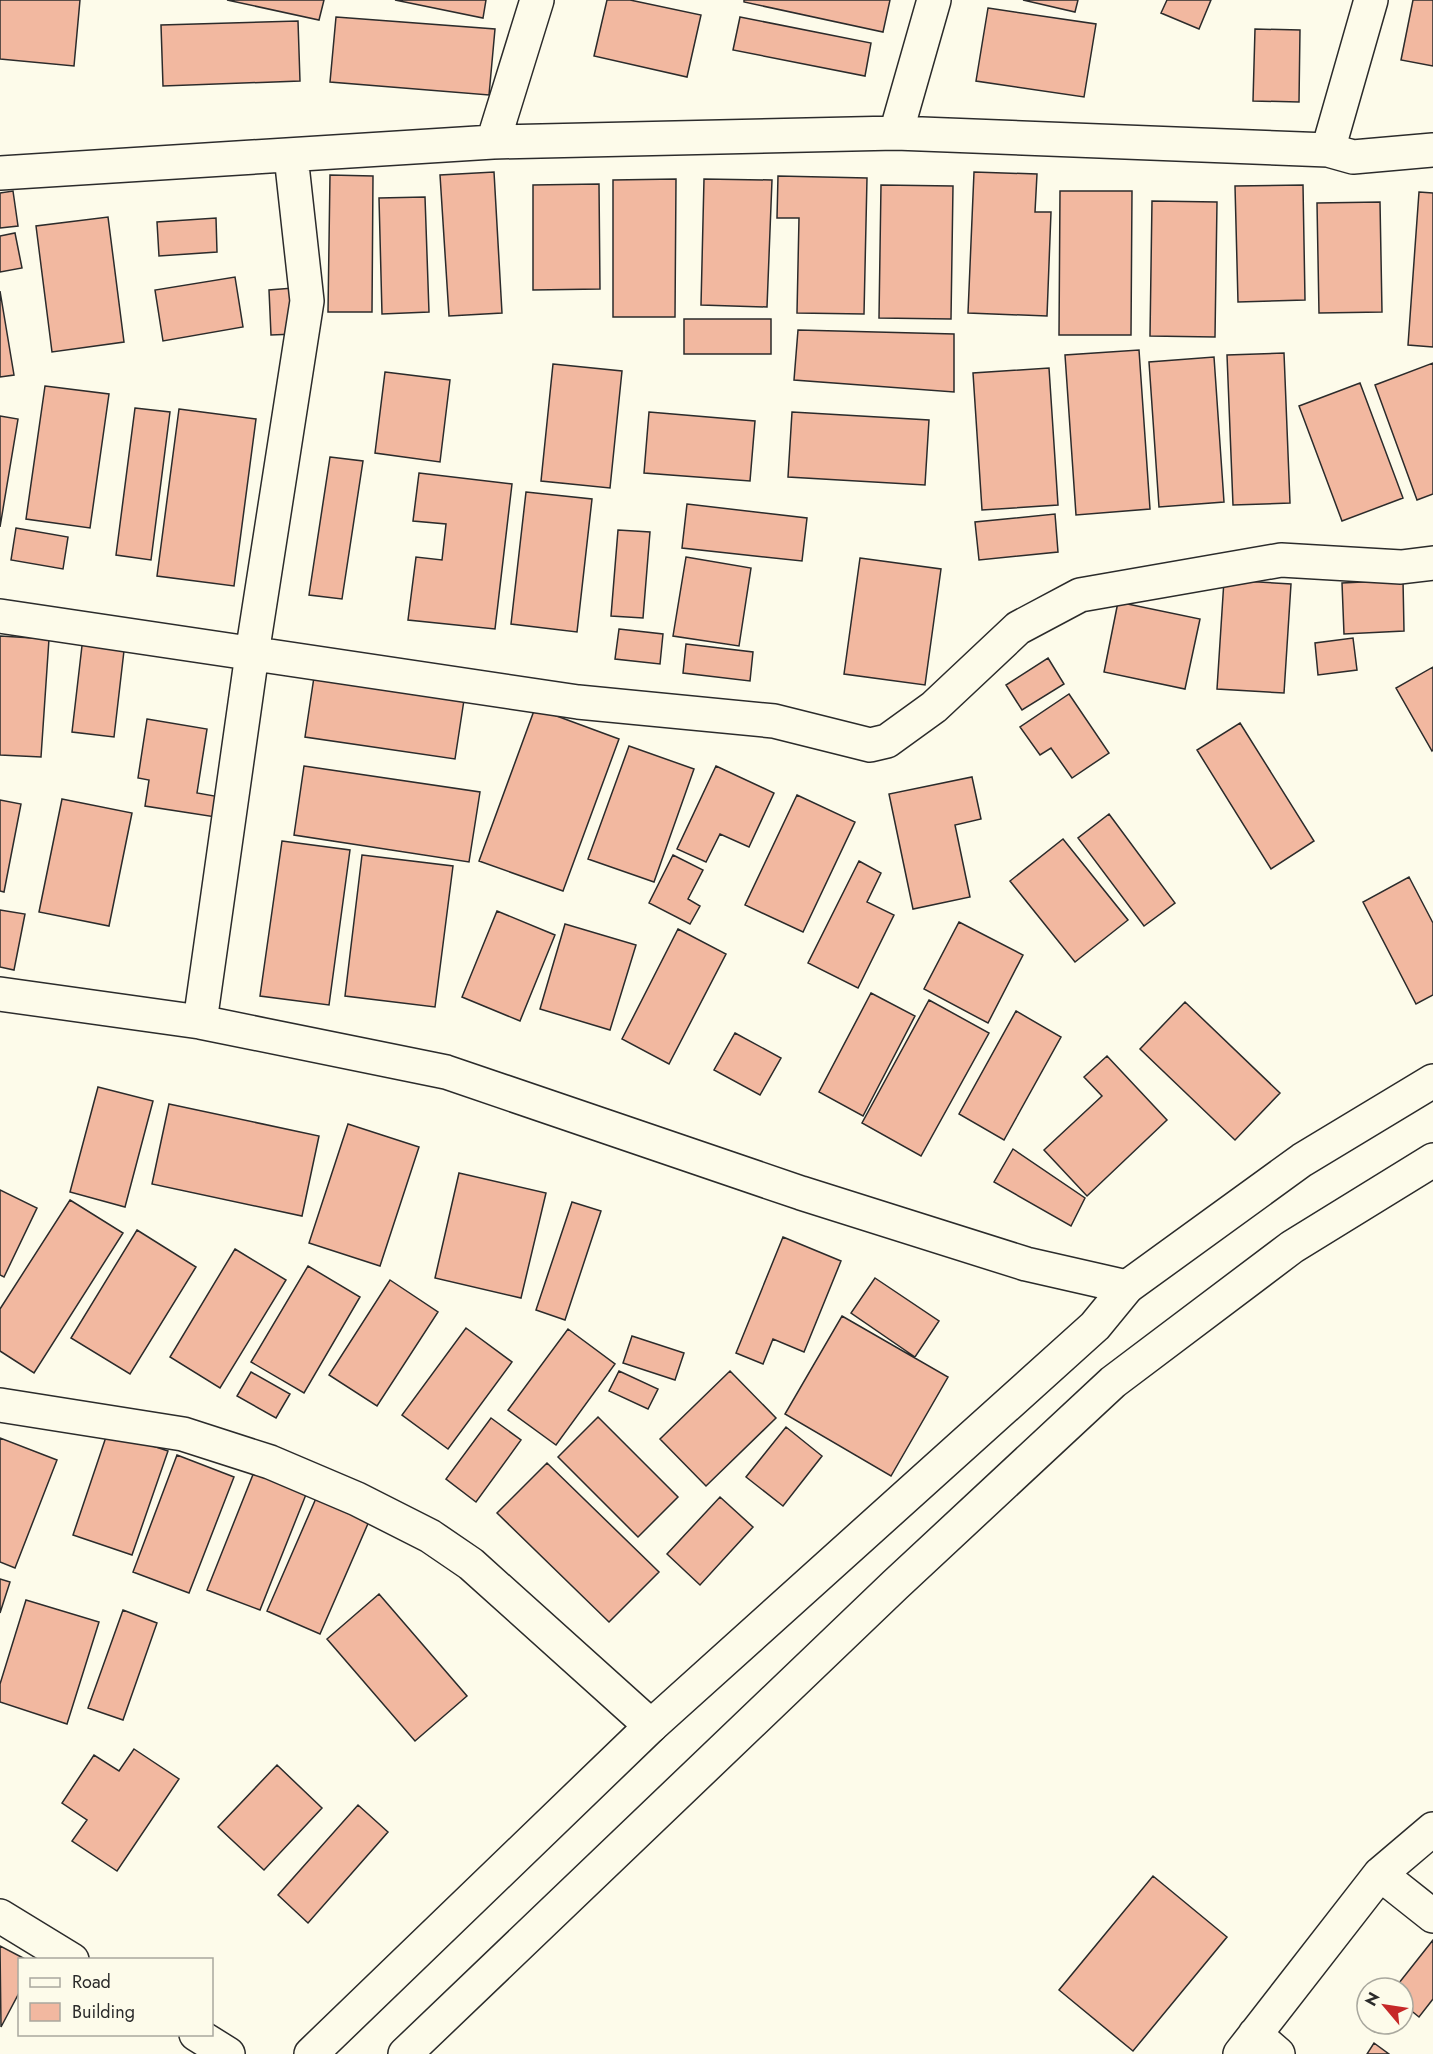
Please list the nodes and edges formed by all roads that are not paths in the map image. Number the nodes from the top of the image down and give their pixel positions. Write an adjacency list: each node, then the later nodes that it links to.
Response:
1 (537, 0): 5 (street)
2 (934, 0): 4 (street)
3 (1371, 0): 6 (street)
4 (896, 133): 5 (street); 6 (street)
5 (493, 142): 8 (street)
6 (1328, 150): 7 (street)
7 (1433, 150)
8 (291, 156): 9 (street); 12 (street)
9 (0, 173)
10 (1433, 563): 12 (street)
11 (0, 616): 12 (street)
12 (252, 654): 14 (street)
13 (0, 994): 14 (street)
14 (200, 1022): 17 (street)
15 (1433, 1081): 17 (street)
16 (1433, 1160): 29 (street)
17 (1127, 1287): 19 (street)
18 (0, 1405): 19 (street)
19 (651, 1726): 28 (street)
20 (1433, 1829): 21 (street)
21 (1380, 1874): 23 (street); 26 (street)
22 (0, 1916): 24 (street)
23 (1433, 1916)
24 (70, 1958)
25 (199, 2036): 27 (street)
26 (1258, 2047)
27 (228, 2054)
28 (311, 2054)
29 (405, 2054)

